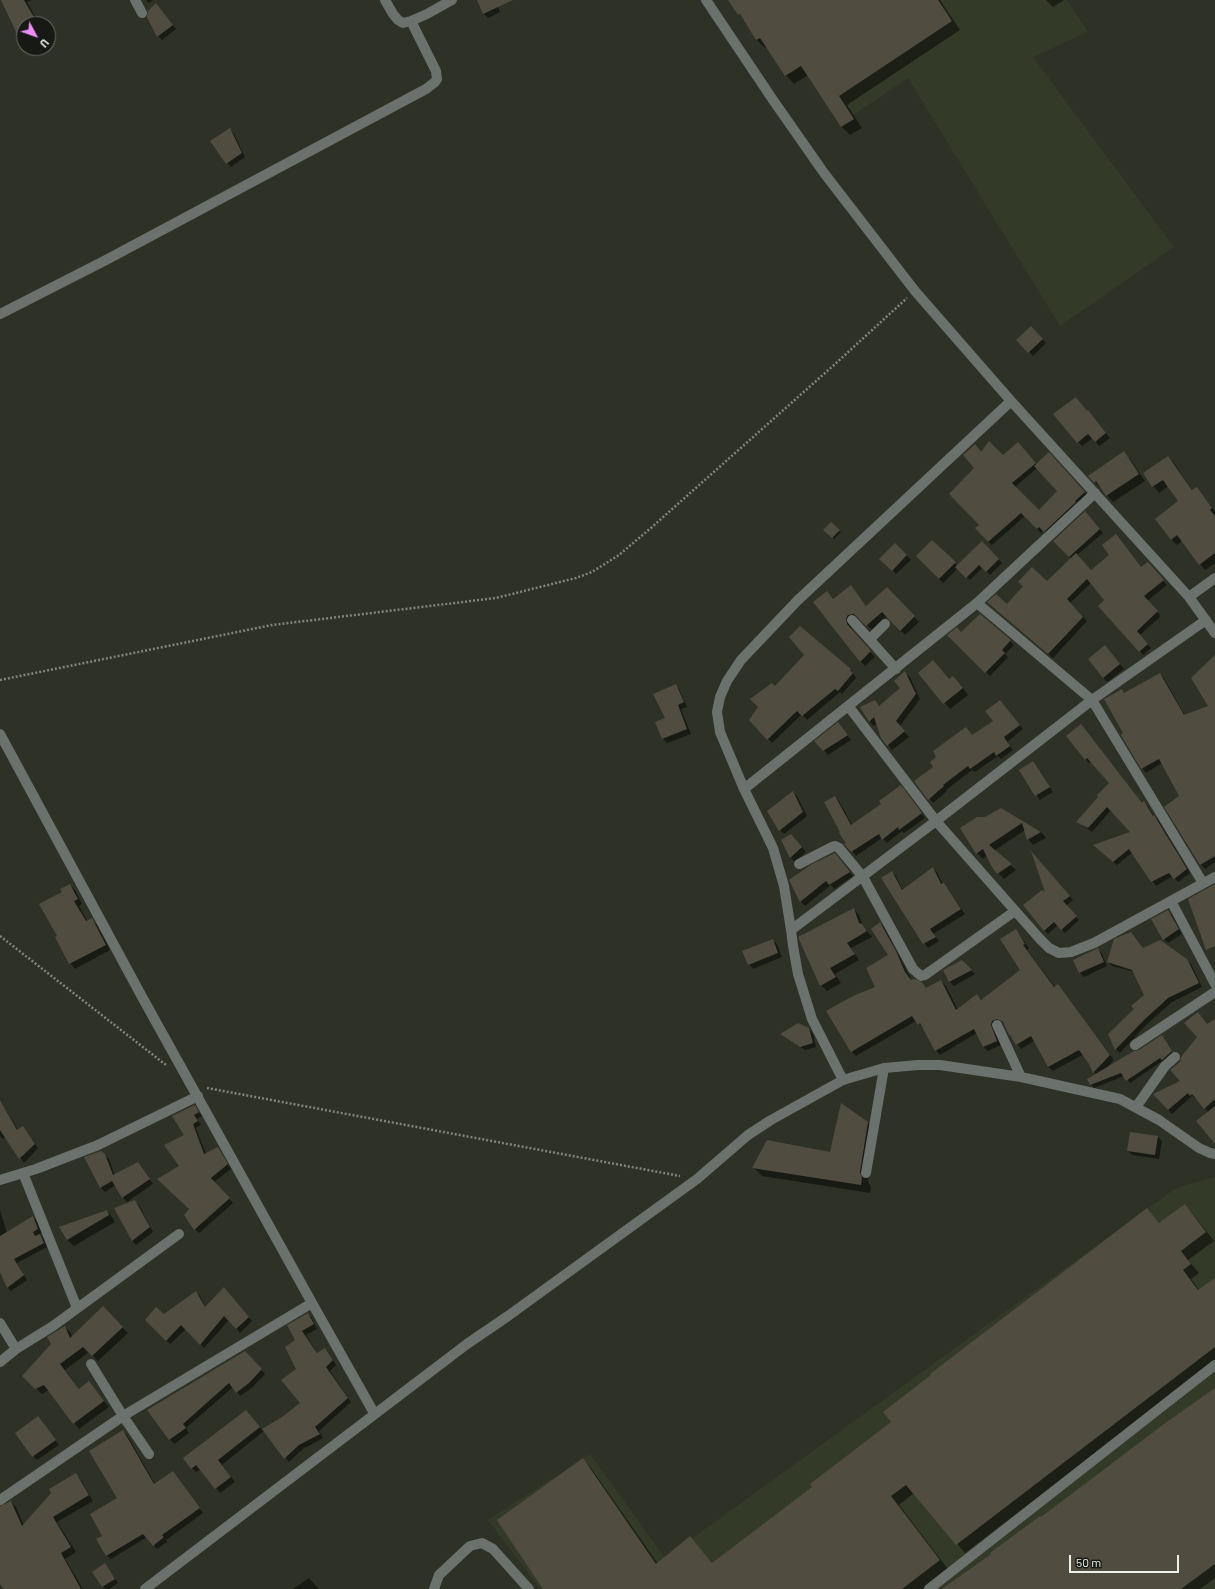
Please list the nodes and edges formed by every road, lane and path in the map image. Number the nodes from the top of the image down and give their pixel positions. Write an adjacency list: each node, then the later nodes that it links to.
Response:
1 (135, 0): 5 (street)
2 (386, 0): 6 (street)
3 (452, 0): 6 (street)
4 (706, 0): 7 (street)
5 (142, 13)
6 (411, 21): 8 (street)
7 (915, 291): 9 (street); 20 (path)
8 (0, 314)
9 (1011, 401): 10 (street); 24 (street)
10 (1095, 493): 12 (street); 13 (street)
11 (1215, 578): 12 (street)
12 (1190, 597): 15 (street)
13 (977, 603): 19 (street); 21 (street)
14 (852, 620): 18 (street)
15 (1206, 620): 17 (street); 21 (street)
16 (885, 624): 18 (street)
17 (1215, 633)
18 (870, 639): 19 (street)
19 (896, 669): 22 (street)
20 (0, 680)
21 (1092, 700): 25 (street); 29 (street)
22 (849, 706): 24 (street); 25 (street)
23 (0, 734): 43 (street)
24 (744, 789): 32 (street)
25 (936, 821): 27 (street); 31 (street)
26 (799, 864): 27 (street)
27 (863, 877): 31 (street); 32 (street)
28 (1215, 877): 29 (street)
29 (1203, 884): 30 (street)
30 (1171, 901): 31 (street); 34 (street)
31 (1015, 911)
32 (792, 930): 42 (street)
33 (0, 936): 39 (path)
34 (1215, 984)
35 (1215, 992): 37 (street)
36 (997, 1025): 41 (street)
37 (1135, 1045)
38 (1176, 1057): 45 (street)
39 (166, 1066)
40 (884, 1068): 41 (street); 42 (street); 48 (street)
41 (1021, 1077): 45 (street)
42 (843, 1080): 49 (street)
43 (191, 1085): 44 (street); 49 (path)
44 (198, 1096): 47 (street); 52 (street)
45 (1136, 1107): 46 (street)
46 (1215, 1154)
47 (23, 1173): 50 (street); 53 (street)
48 (866, 1173)
49 (697, 1179): 59 (street)
50 (0, 1180)
51 (179, 1234): 53 (street)
52 (312, 1303): 59 (street); 60 (street)
53 (77, 1308): 55 (street)
54 (0, 1323): 55 (street)
55 (16, 1349): 56 (street)
56 (0, 1362)
57 (91, 1364): 60 (street)
58 (1215, 1365): 66 (street)
59 (374, 1413): 63 (street)
60 (122, 1416): 61 (street); 62 (street)
61 (149, 1454)
62 (0, 1500)
63 (145, 1589)
64 (434, 1589): 65 (street)
65 (529, 1589)
66 (929, 1589)

